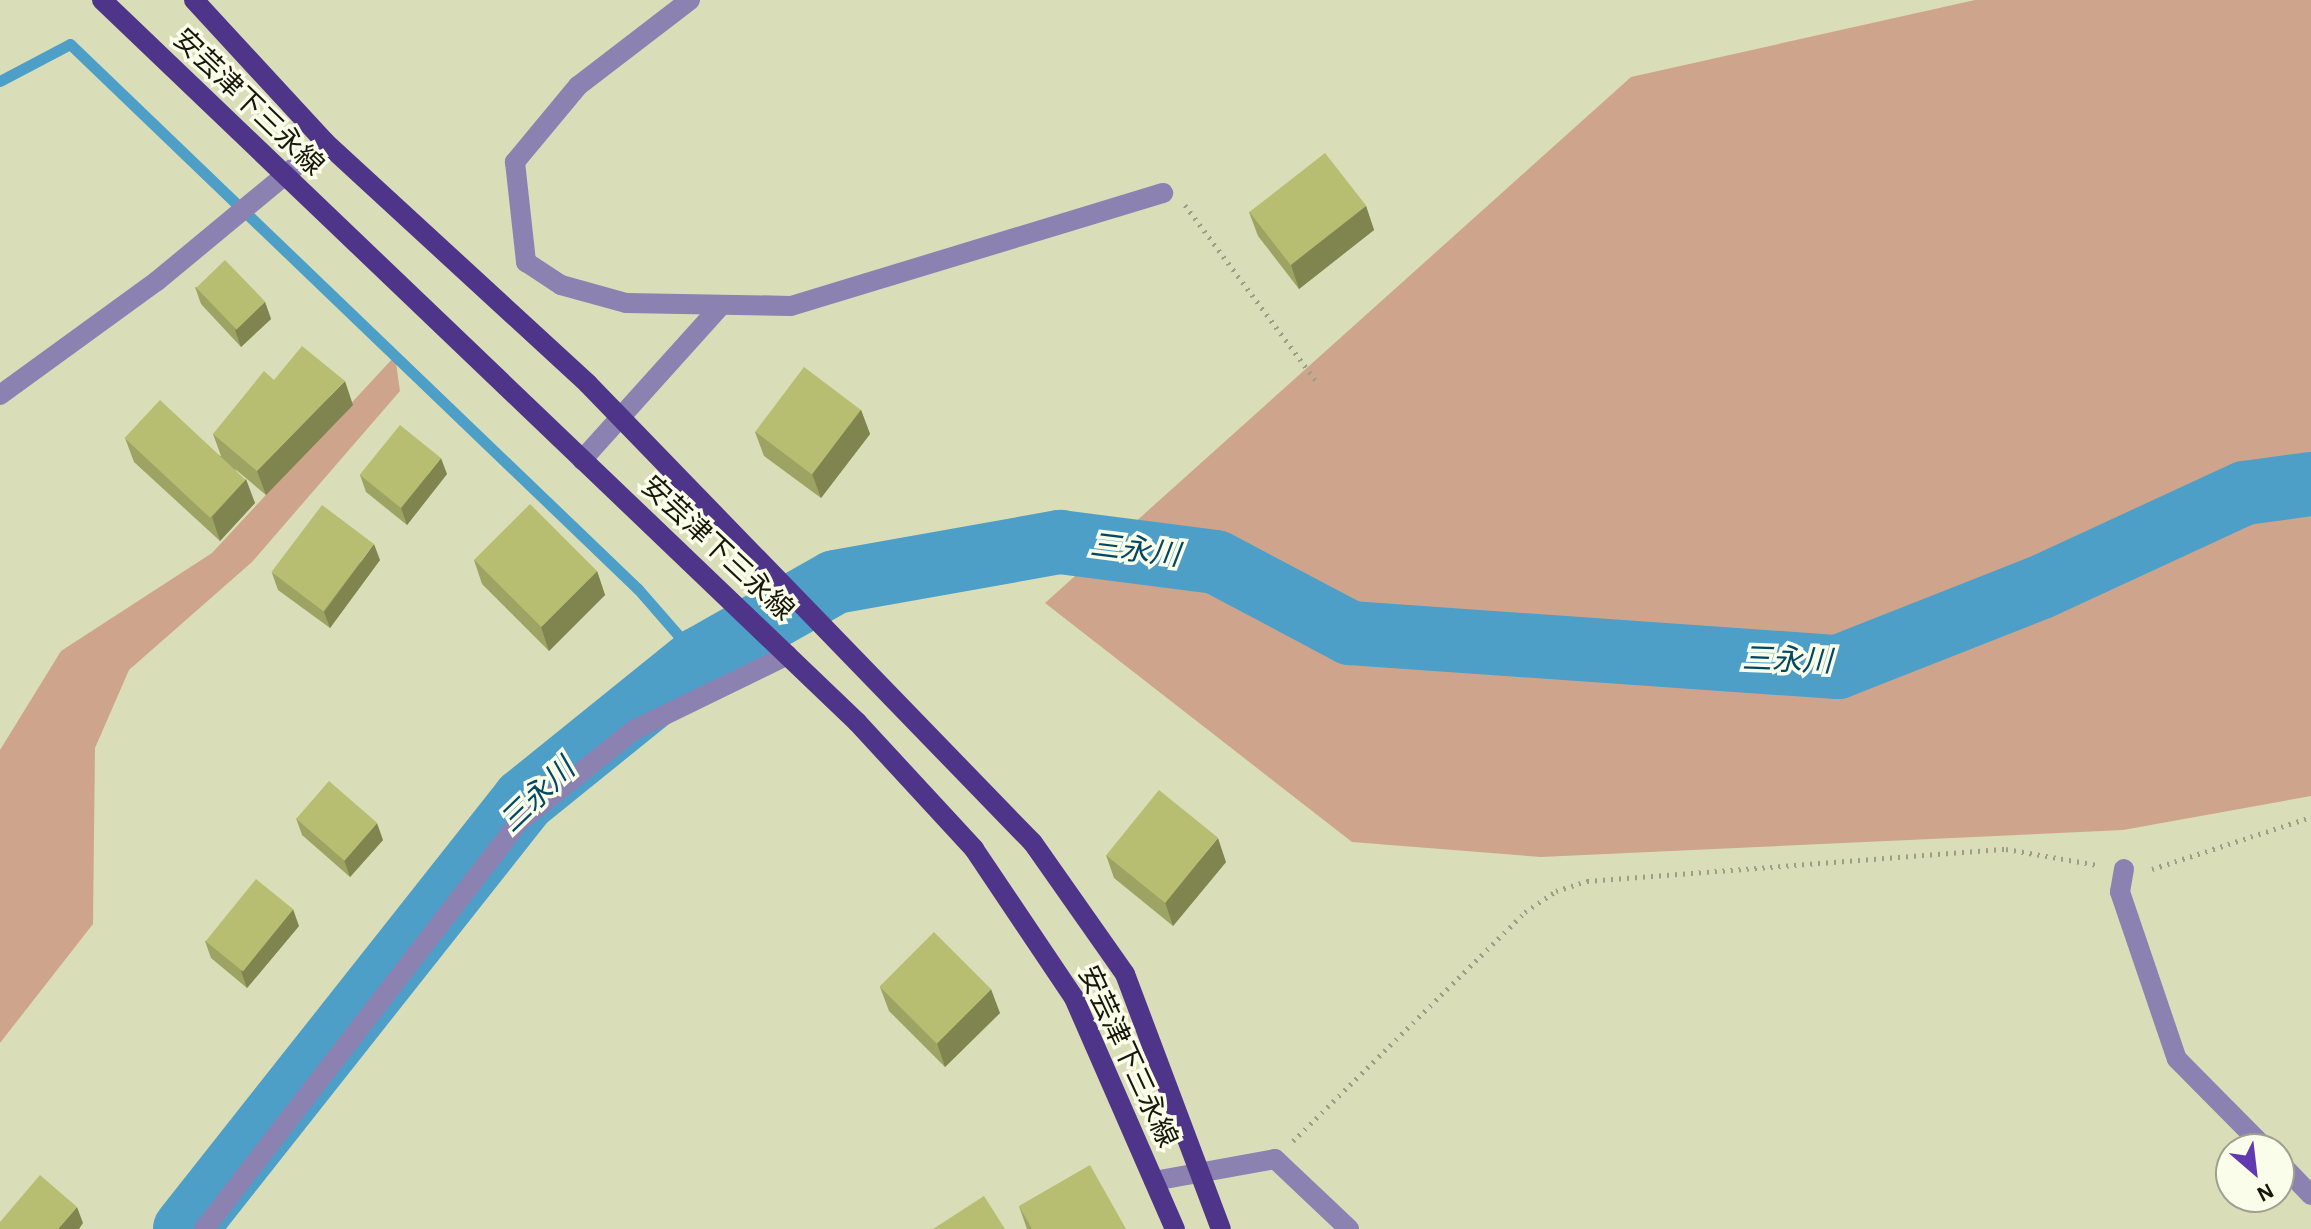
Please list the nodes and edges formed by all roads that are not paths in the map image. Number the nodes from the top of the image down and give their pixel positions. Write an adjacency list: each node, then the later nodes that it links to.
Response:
1 (102, 0): 5 (main road, 安芸津下三永線)
2 (194, 0): 4 (main road, 安芸津下三永線)
3 (690, 0): 7 (street)
4 (325, 142): 5 (street); 9 (main road, 安芸津下三永線)
5 (285, 178): 8 (street); 10 (main road, 安芸津下三永線)
6 (1163, 193): 7 (street)
7 (719, 308): 9 (street)
8 (0, 395)
9 (618, 415): 10 (street); 14 (main road, 安芸津下三永線)
10 (582, 460): 11 (main road, 安芸津下三永線)
11 (788, 655): 16 (main road, 安芸津下三永線); 18 (street)
12 (2124, 869): 13 (street)
13 (2250, 1133)
14 (1199, 1167): 16 (street); 20 (main road, 安芸津下三永線); 21 (street)
15 (2295, 1178): 17 (street)
16 (1154, 1181): 19 (main road, 安芸津下三永線)
17 (2311, 1195)
18 (204, 1229)
19 (1175, 1229)
20 (1221, 1229)
21 (1349, 1229)

